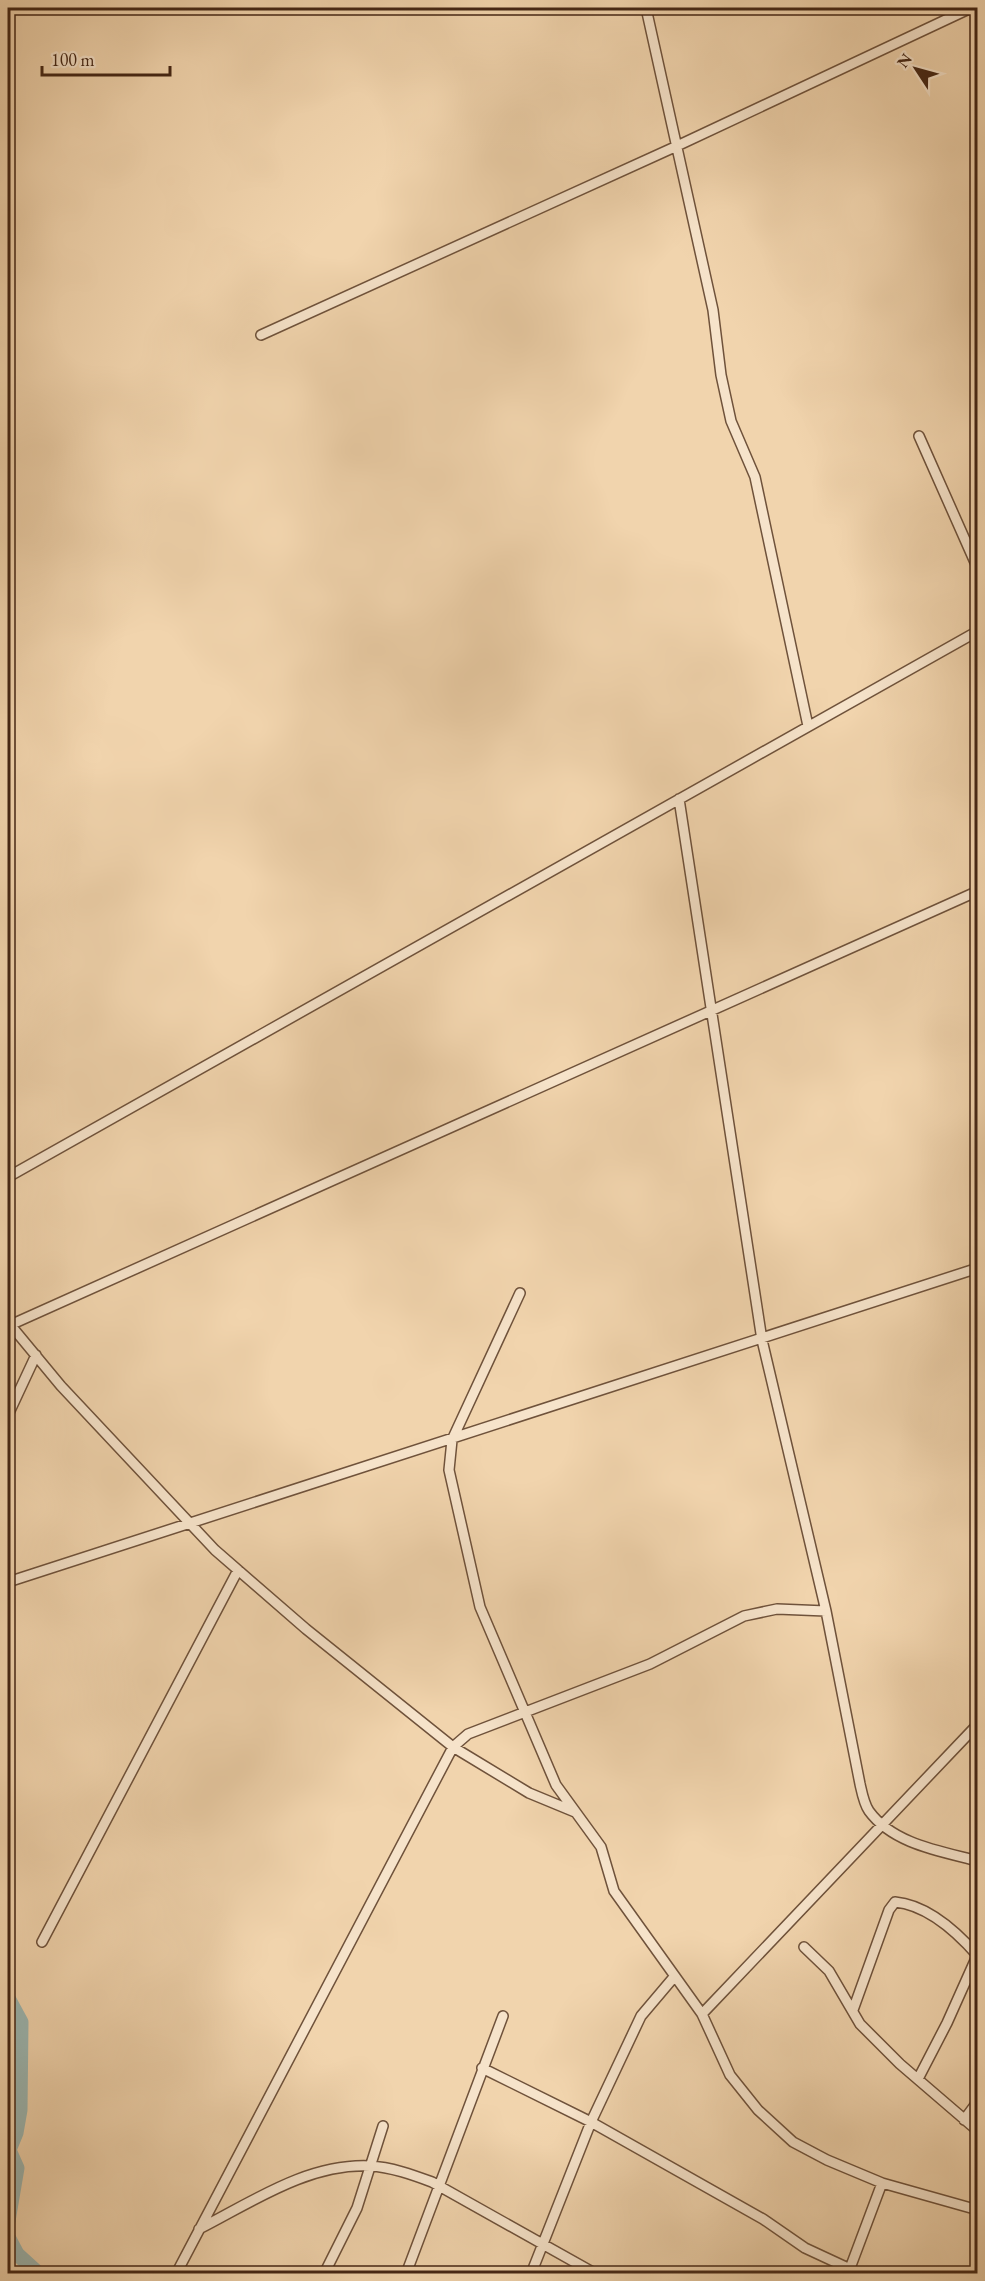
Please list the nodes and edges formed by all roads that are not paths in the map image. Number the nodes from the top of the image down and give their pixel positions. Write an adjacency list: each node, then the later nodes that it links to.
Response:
1 (646, 8): 3 (street)
2 (971, 8): 3 (street)
3 (677, 146): 4 (street); 8 (street)
4 (261, 335)
5 (919, 436): 6 (street)
6 (978, 569)
7 (978, 631): 8 (street)
8 (808, 726): 9 (street)
9 (679, 799): 11 (street); 12 (street)
10 (978, 891): 11 (street)
11 (710, 1010): 15 (street); 16 (street)
12 (8, 1177)
13 (978, 1268): 16 (street)
14 (520, 1293): 19 (street)
15 (8, 1324): 17 (street)
16 (762, 1340): 19 (street); 23 (street)
17 (36, 1355): 18 (street); 20 (street)
18 (8, 1415)
19 (452, 1440): 20 (street); 24 (street)
20 (191, 1524): 21 (street); 22 (street)
21 (238, 1570): 26 (street); 30 (street)
22 (8, 1582)
23 (826, 1611): 24 (street); 28 (street)
24 (525, 1712): 26 (street); 27 (street)
25 (978, 1724): 28 (street)
26 (453, 1747): 27 (street); 48 (street)
27 (575, 1812): 33 (street)
28 (882, 1825): 29 (street); 35 (street)
29 (978, 1861)
30 (42, 1942)
31 (804, 1947): 34 (street)
32 (977, 1956): 34 (street); 38 (street)
33 (674, 1977): 35 (street); 41 (street)
34 (853, 2010): 38 (street)
35 (702, 2014): 45 (street)
36 (503, 2016): 37 (street)
37 (482, 2068): 41 (street); 46 (street)
38 (918, 2079): 40 (street)
39 (978, 2101): 40 (street)
40 (964, 2120): 43 (street)
41 (591, 2121): 49 (street); 50 (street)
42 (383, 2126): 44 (street)
43 (978, 2131)
44 (371, 2166): 46 (street); 48 (street); 52 (street)
45 (882, 2183): 47 (street); 50 (street)
46 (438, 2185): 49 (street); 53 (street)
47 (978, 2210)
48 (199, 2229): 51 (street)
49 (542, 2245): 54 (street); 55 (street)
50 (849, 2271): 56 (street)
51 (176, 2274)
52 (324, 2274)
53 (406, 2274)
54 (531, 2274)
55 (596, 2274)
56 (861, 2274)

